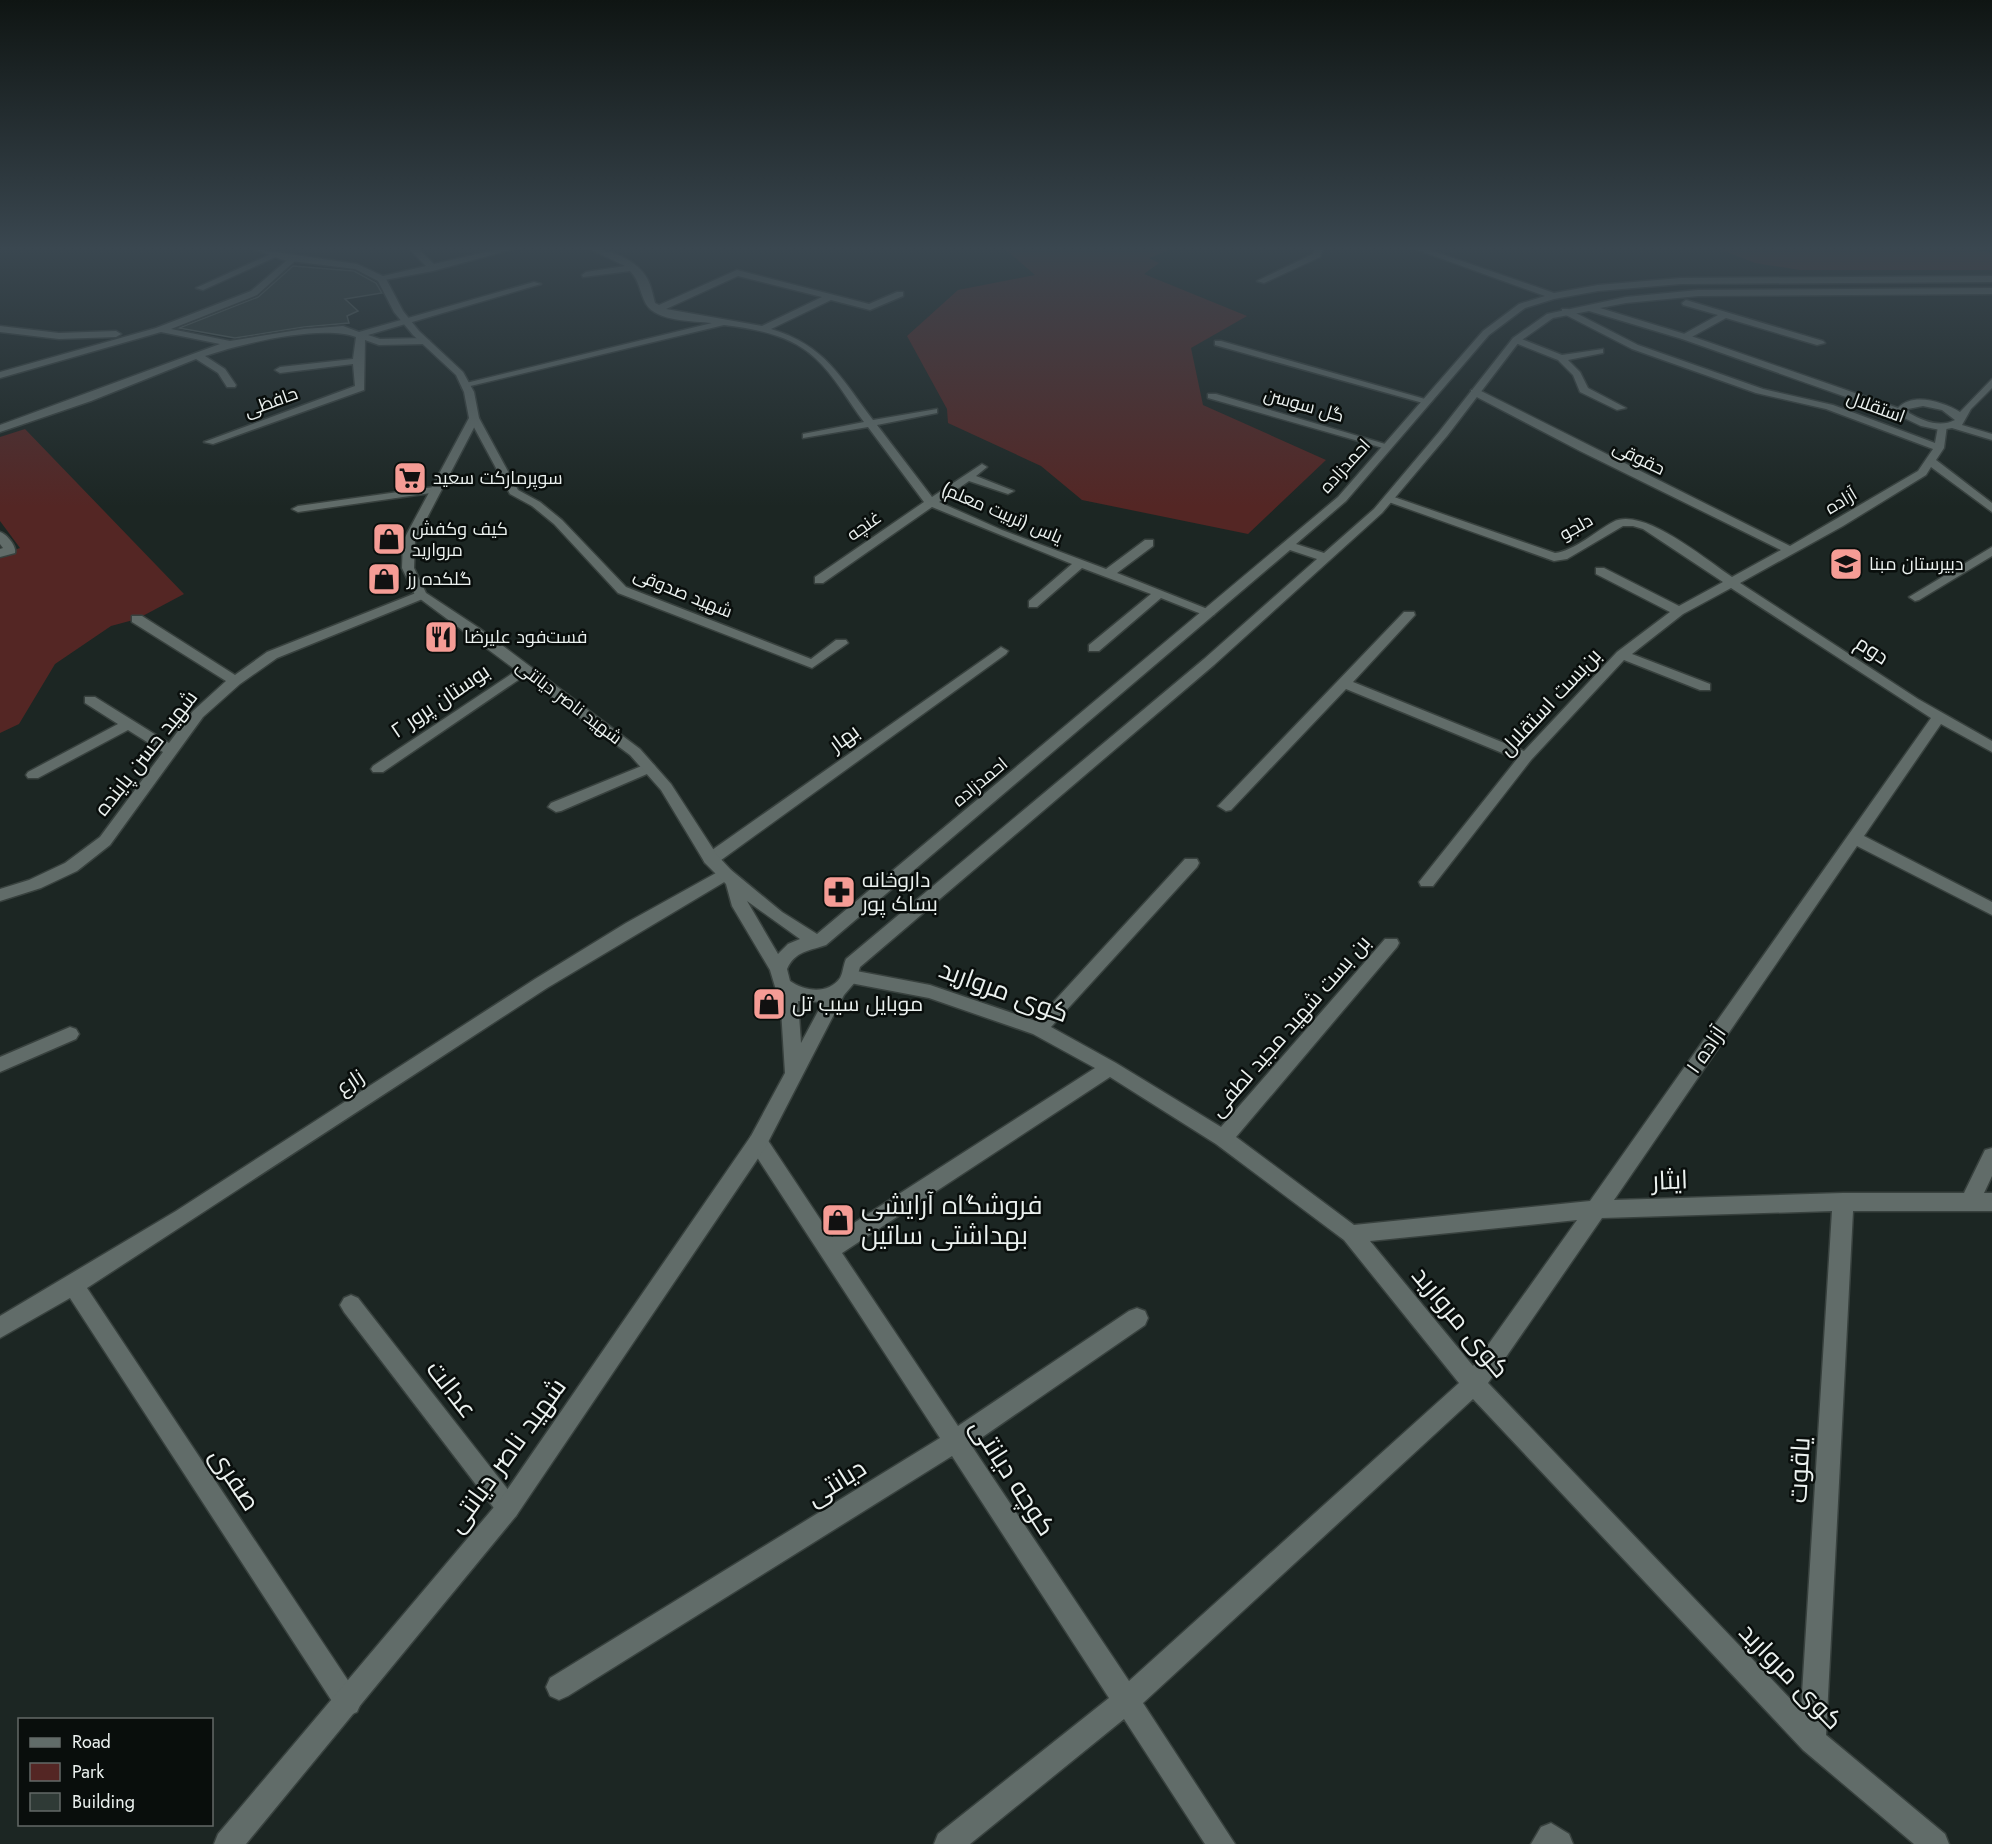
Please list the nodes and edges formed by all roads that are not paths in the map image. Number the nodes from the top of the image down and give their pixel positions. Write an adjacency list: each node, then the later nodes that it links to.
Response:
1 (51, 335): 2 (street)
2 (104, 335)
3 (141, 335): 28 (street)
4 (194, 335): 21 (street)
5 (285, 335): 21 (street)
6 (361, 335): 26 (street, حافظی)
7 (363, 335): 19 (street)
8 (419, 335): 19 (street)
9 (676, 335): 31 (street)
10 (783, 335): 43 (street, یاس (تربیت معلم))
11 (1484, 335): 36 (street, احمدزاده)
12 (1523, 335): 18 (street)
13 (1612, 335): 50 (street, استقلال)
14 (1676, 335): 17 (street)
15 (1690, 335): 17 (street)
16 (1791, 335): 22 (street)
17 (1685, 338): 33 (street)
18 (1516, 340): 25 (street); 32 (street)
19 (425, 341): 31 (street)
20 (1218, 343): 36 (street)
21 (230, 344): 24 (street)
22 (1820, 344)
23 (1600, 351): 25 (street)
24 (196, 355): 30 (street); 45 (street)
25 (1561, 358): 39 (street)
26 (358, 361): 27 (street); 48 (street, حافظی)
27 (280, 369)
28 (0, 375)
29 (1992, 381): 35 (street)
30 (231, 385)
31 (466, 386): 42 (street)
32 (1475, 392): 56 (street); 63 (street, حقوقی)
33 (1846, 393): 37 (street); 41 (street)
34 (1212, 396): 49 (street, گل سوسن)
35 (1974, 399): 38 (street); 44 (street)
36 (1427, 401): 49 (street, احمدزاده)
37 (1920, 403): 38 (street); 41 (street)
38 (1935, 405): 44 (street)
39 (1622, 408)
40 (933, 411): 43 (street)
41 (1904, 414): 44 (street)
42 (474, 418): 54 (street); 80 (street, شهید صدوقی)
43 (870, 423): 46 (street); 57 (street, یاس (تربیت معلم))
44 (1953, 425): 47 (street); 50 (street, آزاده)
45 (2, 426)
46 (807, 436)
47 (1992, 436)
48 (208, 442)
49 (1387, 446): 62 (street, احمدزاده)
50 (1940, 448): 51 (street, آزاده)
51 (1930, 461): 59 (street); 63 (street, آزاده)
52 (982, 467): 53 (street, غنچه)
53 (967, 477): 55 (street); 57 (street, غنچه)
54 (434, 490): 58 (street); 73 (street)
55 (1008, 491)
56 (1390, 498): 66 (street); 71 (street, دلجو)
57 (930, 502): 67 (street, یاس (تربیت معلم)); 70 (street, غنچه)
58 (298, 509)
59 (1992, 509)
60 (0, 536): 64 (street)
61 (1149, 543): 69 (street)
62 (1288, 545): 66 (street); 77 (street, احمدزاده)
63 (1790, 550): 71 (street, آزاده)
64 (5, 551)
65 (1992, 551): 74 (street)
66 (1326, 558): 109 (street)
67 (1080, 563): 69 (street, یاس (تربیت معلم)); 75 (street)
68 (1600, 571): 76 (street)
69 (1107, 574): 72 (street, یاس (تربیت معلم))
70 (819, 579)
71 (1733, 583): 76 (street, بن‌بست استقلال); 89 (street, دوم)
72 (1159, 594): 77 (street, یاس (تربیت معلم)); 81 (street)
73 (421, 595): 84 (street, شهید ناصر دیانتی); 85 (street, شهید حسن پاینده)
74 (1915, 597)
75 (1033, 604)
76 (1679, 611): 83 (street, بن‌بست استقلال)
77 (1209, 612): 106 (street, احمدزاده)
78 (1409, 615): 86 (street)
79 (137, 619): 85 (street)
80 (840, 644)
81 (1094, 648)
82 (1001, 651): 100 (street, بهار)
83 (1622, 655): 87 (street); 93 (street, بن‌بست استقلال)
84 (525, 669): 94 (street, شهید ناصر دیانتی); 95 (street, بوستان پرور ۲)
85 (235, 681): 92 (street, شهید حسن پاینده)
86 (1344, 683): 93 (street); 97 (street)
87 (1705, 687)
88 (90, 700): 90 (street)
89 (1939, 717): 91 (street, دوم); 99 (street, آزاده ۱)
90 (128, 724): 92 (street); 96 (street)
91 (1992, 747)
92 (171, 751): 104 (street, شهید حسن پاینده)
93 (1526, 757): 103 (street, بن‌بست استقلال)
94 (649, 768): 98 (street); 100 (street, شهید ناصر دیانتی)
95 (378, 769)
96 (33, 775)
97 (1226, 806)
98 (556, 807)
99 (1854, 838): 105 (street); 122 (street, آزاده ۱)
100 (711, 859): 102 (street, شهید ناصر دیانتی)
101 (1191, 863): 111 (street)
102 (729, 879): 106 (street, شهید ناصر دیانتی); 108 (street, شهید ناصر دیانتی); 125 (street, زارع)
103 (1427, 882)
104 (0, 895)
105 (1992, 909)
106 (818, 941): 108 (street)
107 (1391, 943): 116 (street, بن بست شهید مجید لطفی)
108 (778, 969): 110 (street, شهید ناصر دیانتی)
109 (847, 977): 110 (street); 111 (street, کوی مروارید); 115 (street, شهید ناصر دیانتی)
110 (789, 991): 115 (street)
111 (1039, 1029): 114 (street, کوی مروارید)
112 (70, 1034): 113 (street)
113 (0, 1065)
114 (1110, 1068): 116 (street, کوی مروارید); 124 (street)
115 (794, 1074): 117 (street, شهید ناصر دیانتی)
116 (1223, 1138): 123 (street, کوی مروارید)
117 (758, 1142): 124 (street, کوچه دیانتی); 131 (street, شهید ناصر دیانتی)
118 (1992, 1156): 120 (street)
119 (1843, 1202): 120 (street, ایثار); 122 (street, ایثار); 135 (street, یاقوت)
120 (1970, 1202): 121 (street, ایثار)
121 (1992, 1202)
122 (1594, 1209): 123 (street, ایثار); 129 (street, آزاده ۱)
123 (1351, 1234): 129 (street, کوی مروارید)
124 (829, 1250): 130 (street, کوچه دیانتی)
125 (74, 1286): 128 (street, زارع); 134 (street, صفری)
126 (351, 1305): 131 (street, عدالت)
127 (1137, 1318): 130 (street, دیانتی)
128 (0, 1328)
129 (1474, 1384): 133 (street, آزاده ۱); 135 (street, کوی مروارید)
130 (956, 1441): 132 (street, دیانتی); 133 (street, کوچه دیانتی)
131 (508, 1508): 134 (street, شهید ناصر دیانتی)
132 (559, 1687)
133 (1126, 1701): 137 (street, آزاده ۱); 138 (street, کوچه دیانتی)
134 (348, 1702): 136 (street, شهید ناصر دیانتی)
135 (1812, 1741): 141 (street, کوی مروارید)
136 (228, 1844)
137 (948, 1844)
138 (1221, 1844)
139 (1545, 1844): 140 (street)
140 (1559, 1844)
141 (1935, 1844)

